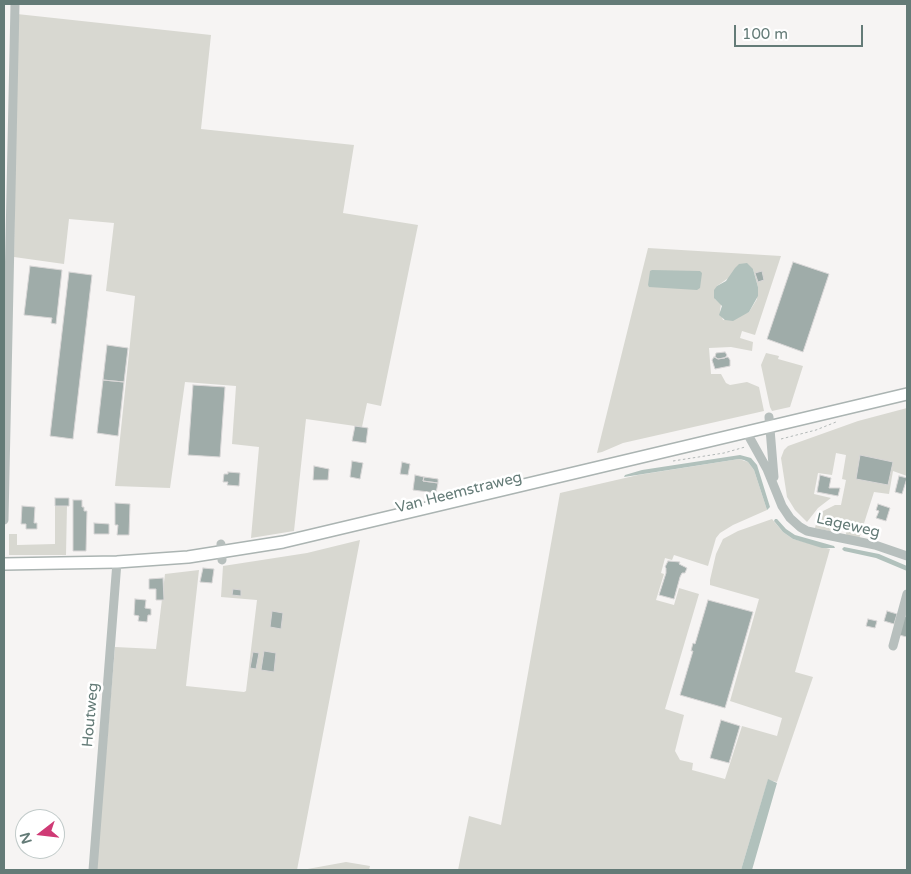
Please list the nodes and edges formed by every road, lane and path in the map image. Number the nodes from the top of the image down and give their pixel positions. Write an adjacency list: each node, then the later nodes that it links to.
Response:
1 (15, 4): 6 (street)
2 (907, 394): 3 (main road, Van Heemstraweg)
3 (769, 422): 4 (main road, Van Heemstraweg); 5 (street, Lageweg)
4 (747, 433): 5 (street, Lageweg); 8 (main road, Van Heemstraweg)
5 (774, 487): 7 (street, Lageweg)
6 (4, 520)
7 (907, 556)
8 (117, 562): 9 (main road, Van Heemstraweg); 12 (street, Houtweg)
9 (4, 564)
10 (907, 594): 11 (street)
11 (893, 646)
12 (93, 870)

